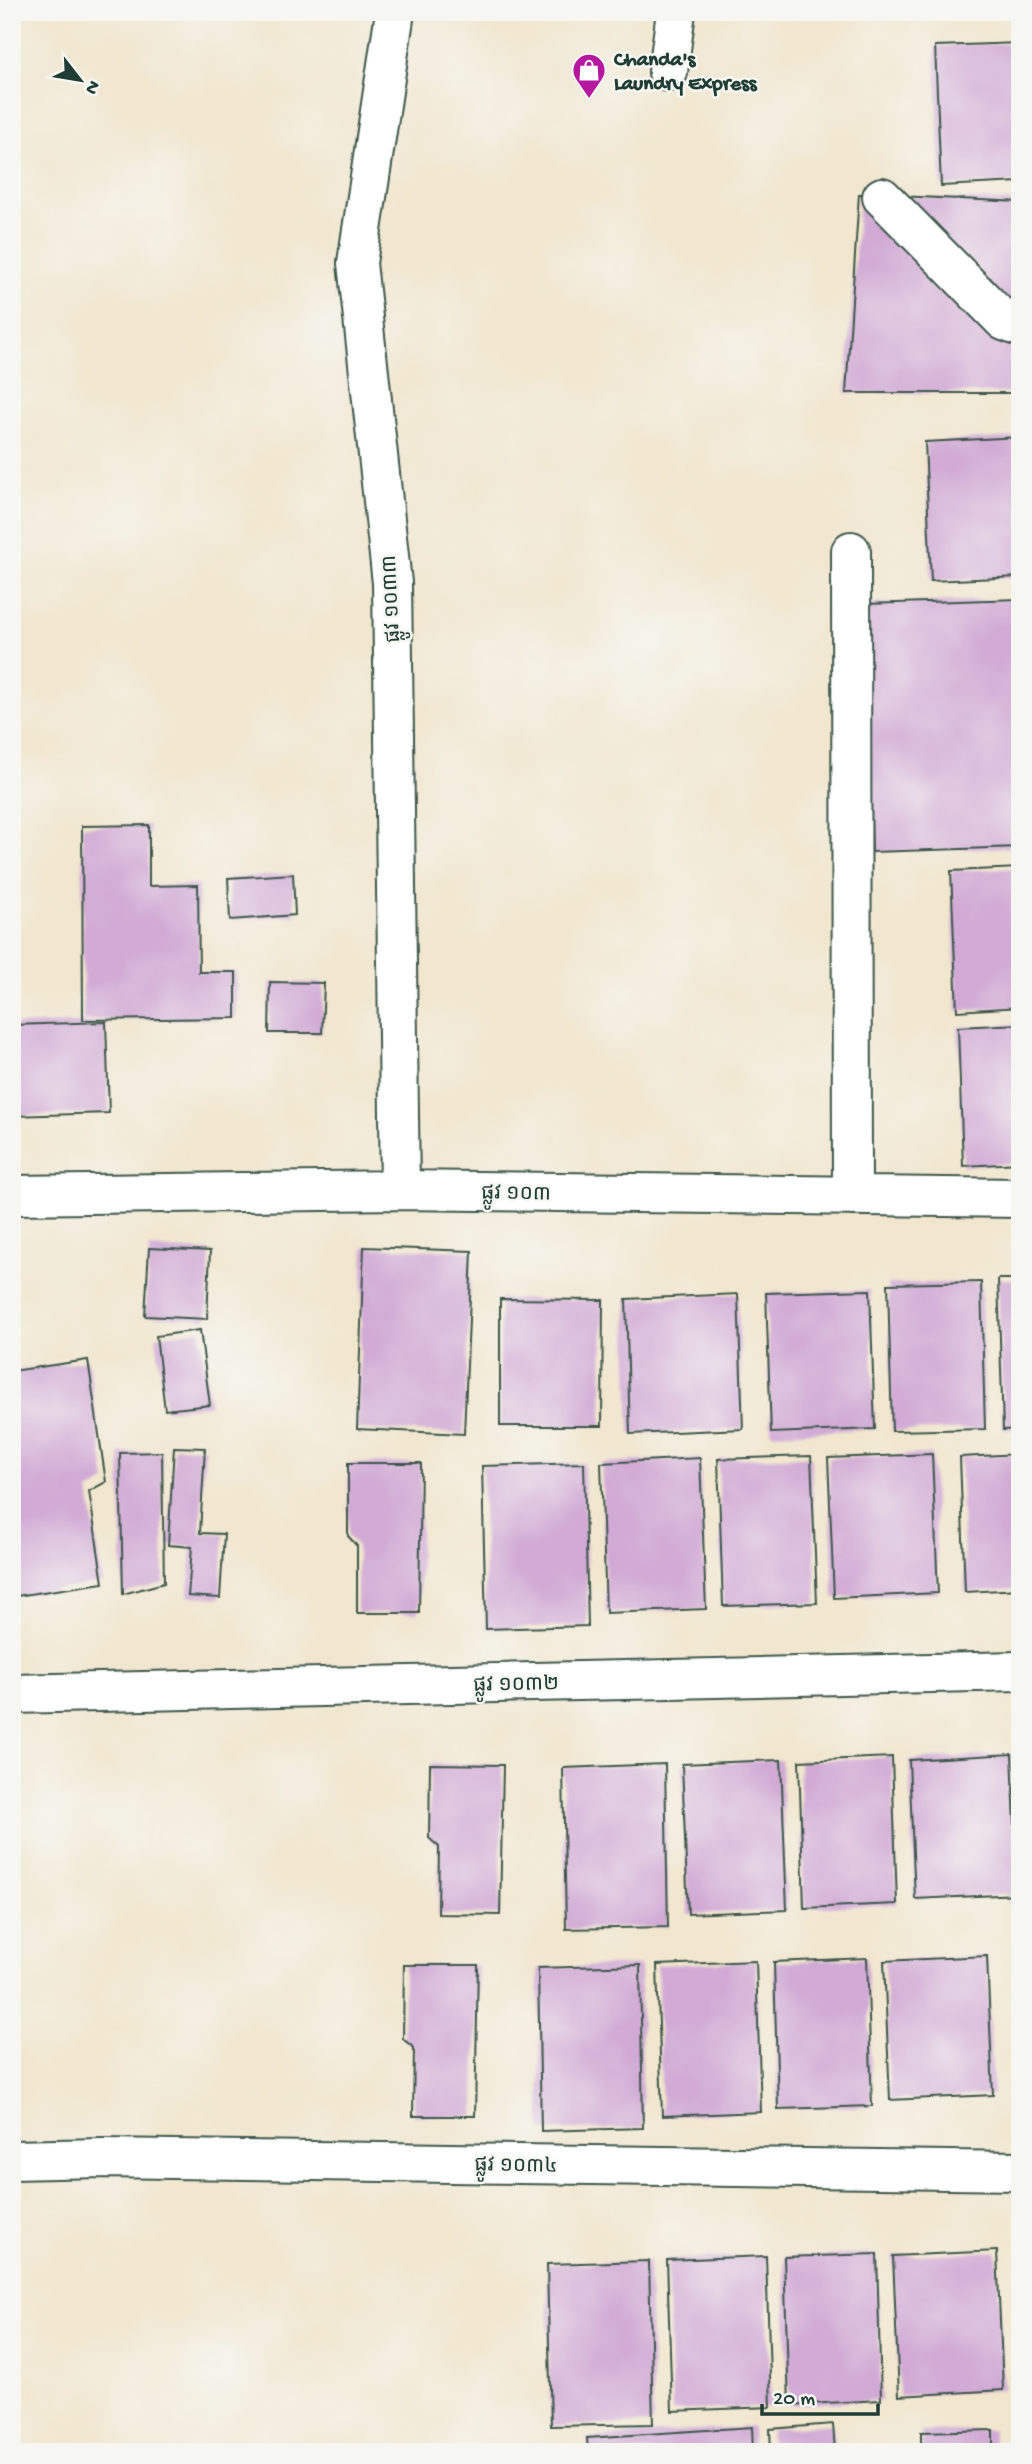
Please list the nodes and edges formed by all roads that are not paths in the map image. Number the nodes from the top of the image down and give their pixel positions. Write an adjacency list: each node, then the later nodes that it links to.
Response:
1 (395, 12): 7 (street, ផ្លូវ ១០៣៣)
2 (676, 12): 3 (street)
3 (668, 72)
4 (882, 197): 5 (street)
5 (1020, 327)
6 (850, 551): 9 (street)
7 (400, 1190): 8 (street, ផ្លូវ ១០៣); 9 (street, ផ្លូវ ១០៣)
8 (12, 1195)
9 (852, 1196): 10 (street, ផ្លូវ ១០៣)
10 (1020, 1198)
11 (1020, 1671): 12 (street, ផ្លូវ ១០៣២)
12 (12, 1694)
13 (12, 2160): 14 (street, ផ្លូវ ១០៣៤)
14 (1020, 2171)

